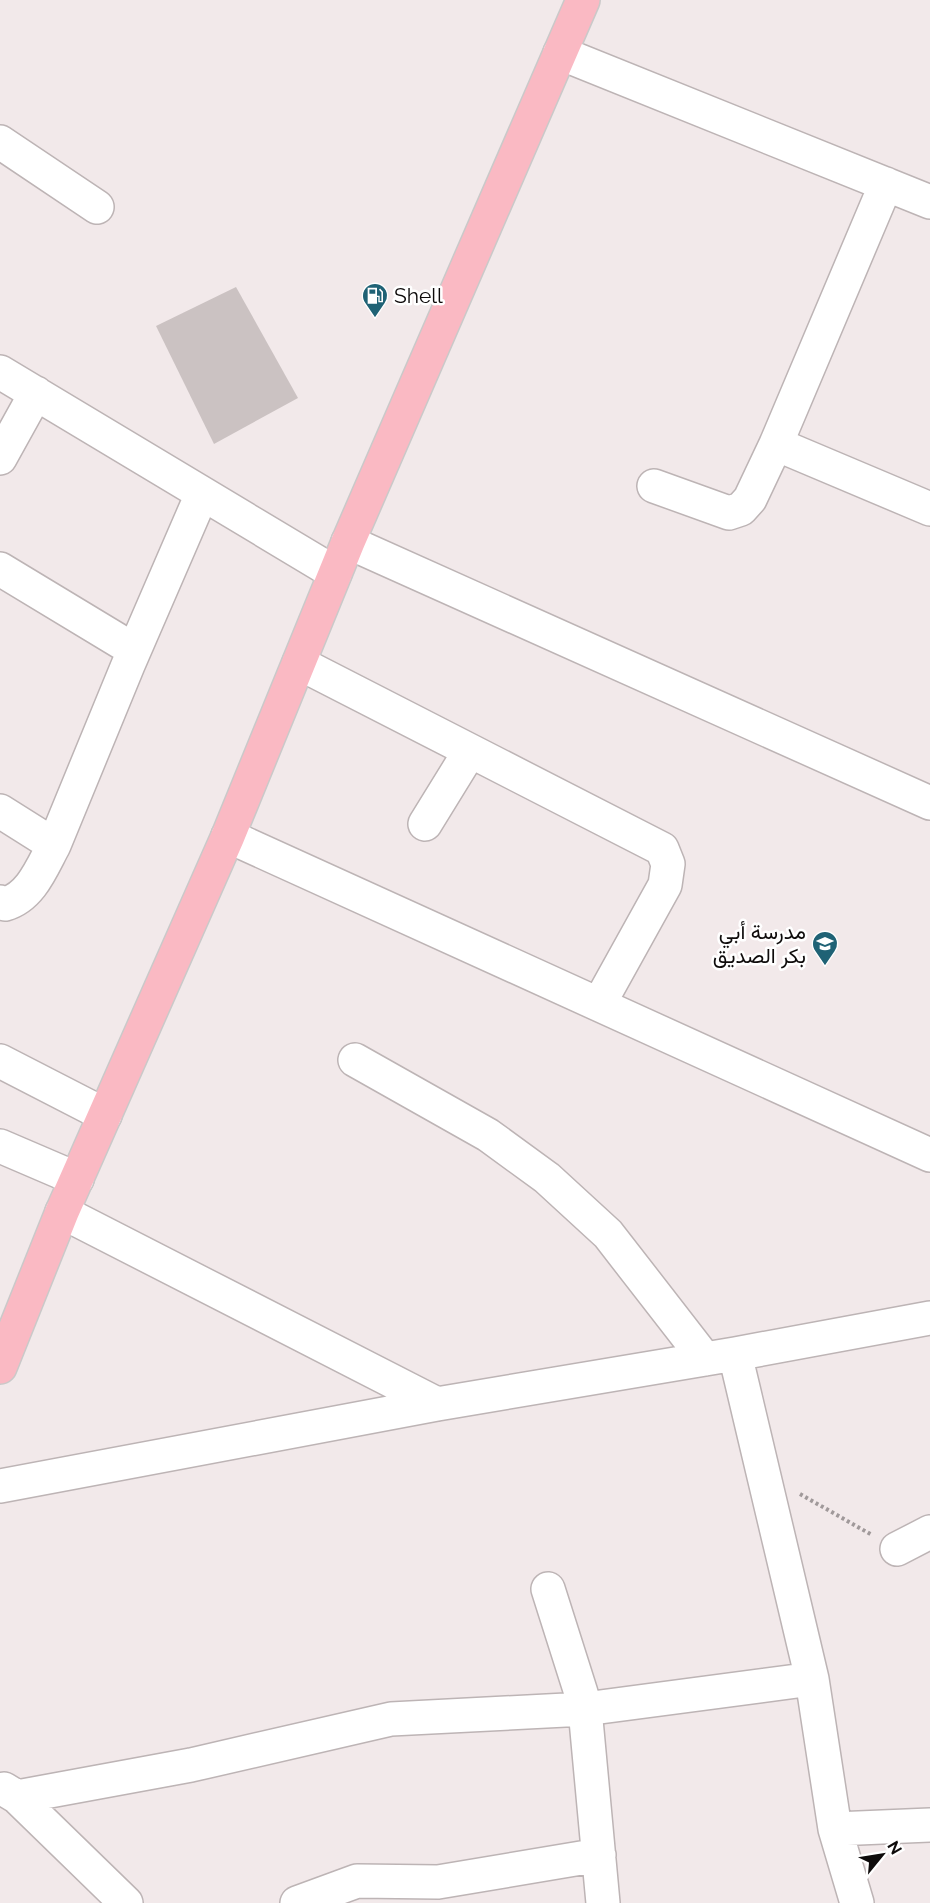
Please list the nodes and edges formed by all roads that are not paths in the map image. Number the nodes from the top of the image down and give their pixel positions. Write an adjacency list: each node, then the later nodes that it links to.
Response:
1 (583, 0): 2 (main road)
2 (560, 53): 4 (street); 14 (main road)
3 (0, 142): 6 (street)
4 (886, 184): 5 (street); 9 (street)
5 (930, 202)
6 (97, 207)
7 (0, 372): 8 (street)
8 (36, 393): 10 (street); 12 (street)
9 (776, 444): 11 (street); 13 (street)
10 (0, 458)
11 (654, 486)
12 (202, 494): 16 (street); 17 (street)
13 (930, 509)
14 (348, 542): 16 (main road); 20 (street)
15 (0, 569): 17 (street)
16 (335, 573): 18 (main road)
17 (134, 650): 24 (street)
18 (299, 663): 19 (street); 23 (main road)
19 (470, 751): 22 (street); 26 (street)
20 (930, 802)
21 (0, 812): 24 (street)
22 (425, 825)
23 (228, 836): 26 (street); 29 (main road)
24 (54, 845): 25 (street)
25 (0, 902)
26 (598, 1004): 31 (street)
27 (356, 1060): 35 (street)
28 (0, 1061): 29 (street)
29 (105, 1115): 32 (main road)
30 (0, 1146): 32 (street)
31 (930, 1155)
32 (77, 1179): 33 (main road)
33 (62, 1212): 36 (main road); 37 (street)
34 (930, 1318): 35 (street)
35 (720, 1356): 37 (street); 42 (street)
36 (0, 1367)
37 (436, 1404): 38 (street)
38 (0, 1486)
39 (930, 1532): 40 (street)
40 (897, 1549)
41 (548, 1589): 43 (street)
42 (812, 1679): 43 (street); 46 (street)
43 (585, 1709): 44 (street); 47 (street)
44 (8, 1792): 48 (street)
45 (930, 1825): 46 (street)
46 (835, 1830): 51 (street)
47 (599, 1855): 49 (street); 50 (street)
48 (126, 1903)
49 (297, 1903)
50 (603, 1903)
51 (857, 1903)

